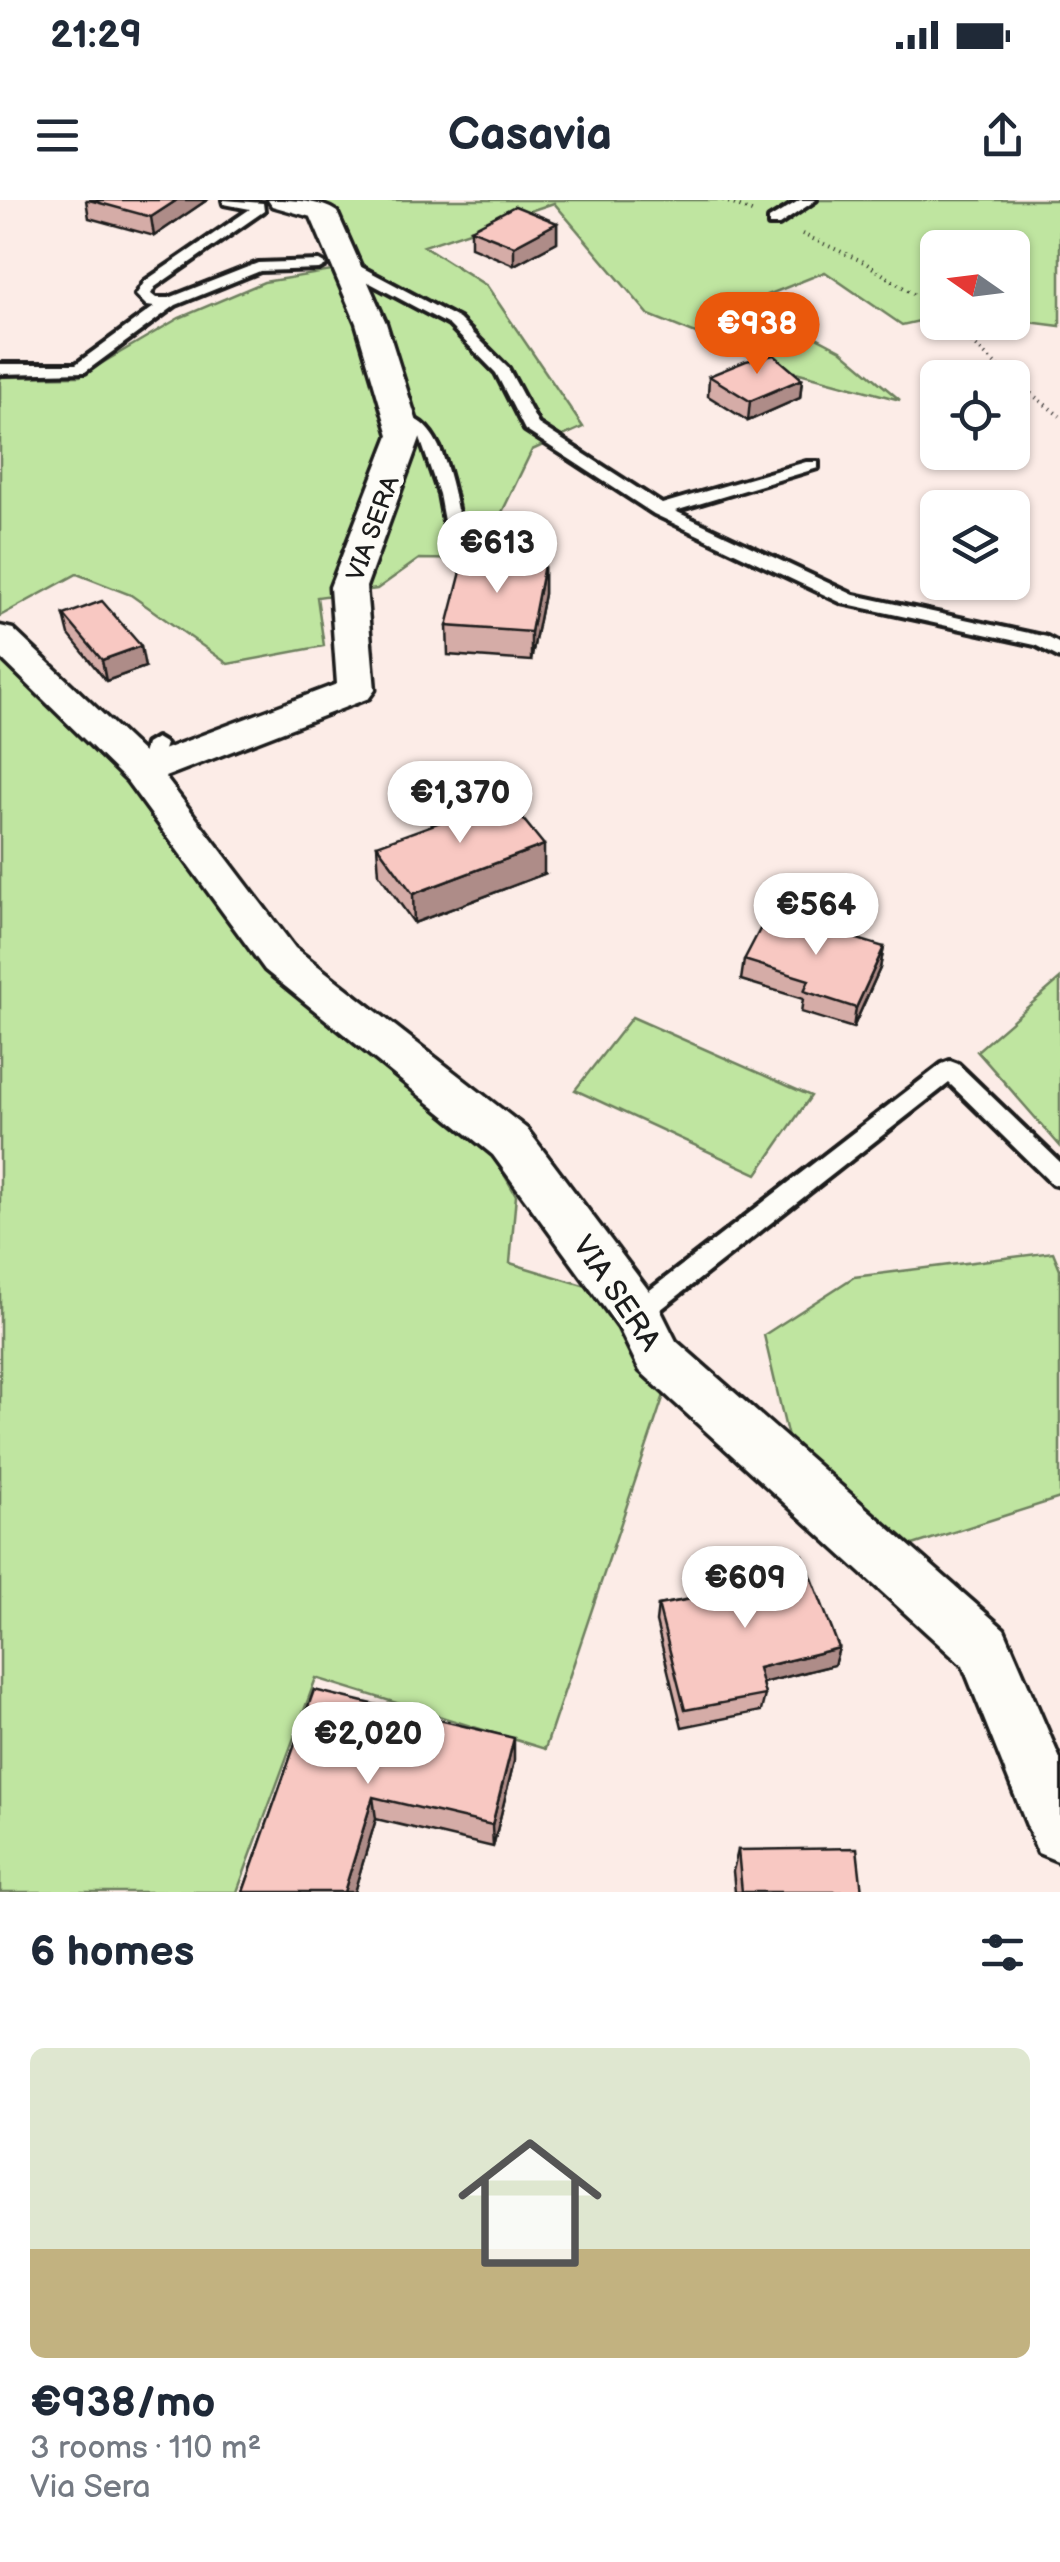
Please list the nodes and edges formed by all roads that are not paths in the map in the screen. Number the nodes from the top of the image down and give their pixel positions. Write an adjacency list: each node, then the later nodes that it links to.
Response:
1 (282, 200): 4 (street, VIA SERA)
2 (809, 200): 5 (lane)
3 (229, 201): 7 (lane)
4 (333, 210): 6 (street, VIA SERA)
5 (774, 222)
6 (332, 265): 7 (lane); 9 (street, VIA SERA); 11 (lane)
7 (170, 302): 8 (lane)
8 (0, 369)
9 (400, 420): 12 (lane); 15 (street, VIA SERA)
10 (812, 465): 11 (lane)
11 (660, 510): 14 (lane)
12 (476, 577)
13 (0, 637): 15 (street, VIA SERA)
14 (1060, 652)
15 (149, 762): 17 (street, VIA SERA)
16 (1060, 1177): 17 (lane)
17 (637, 1314): 18 (street, VIA SERA)
18 (1060, 1831)

